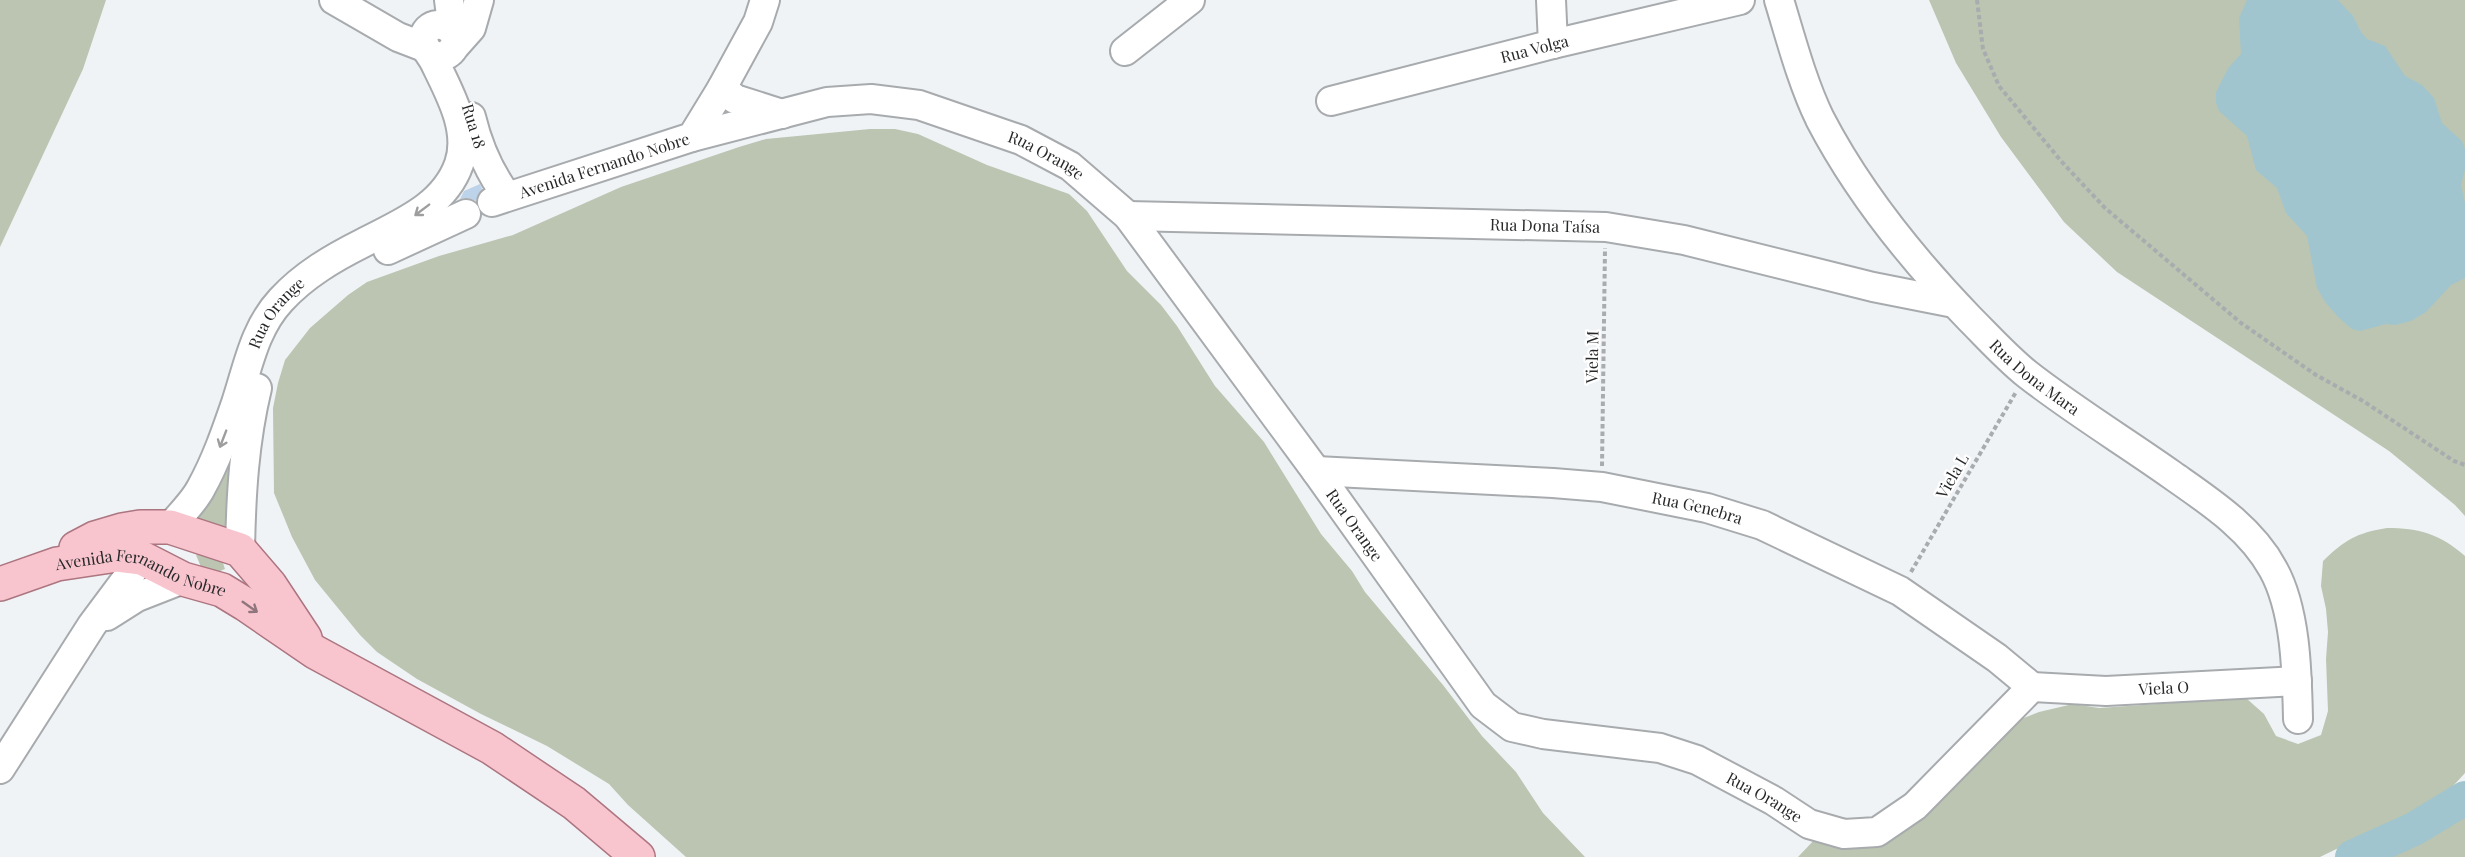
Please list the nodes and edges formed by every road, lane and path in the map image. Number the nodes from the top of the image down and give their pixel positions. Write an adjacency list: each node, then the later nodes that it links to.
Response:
1 (334, 0): 11 (street)
2 (439, 0): 11 (street)
3 (449, 0): 11 (street)
4 (479, 0): 11 (street)
5 (765, 0): 14 (street, Avenida Fernando Nobre)
6 (1190, 0): 13 (street)
7 (1551, 0): 12 (street)
8 (1740, 0): 12 (street, Rua Volga)
9 (1779, 0): 23 (street, Rua Dona Mara)
10 (1977, 0): 25 (path)
11 (439, 41): 18 (street, Rua 18); 19 (street, Rua 18)
12 (1553, 44): 15 (street, Rua Volga)
13 (1125, 51)
14 (722, 88): 16 (street); 17 (street, Avenida Fernando Nobre)
15 (1331, 102)
16 (784, 115): 17 (street, Rua Orange); 21 (street, Rua Orange)
17 (692, 137): 19 (street, Avenida Fernando Nobre)
18 (459, 165): 28 (street, Rua Orange, one-way to 28)
19 (500, 199)
20 (466, 214): 29 (street, Rua Orange)
21 (1128, 216): 22 (street, Rua Dona Taísa); 26 (street, Rua Orange)
22 (1606, 227): 23 (street, Rua Dona Taísa); 27 (path, Viela M)
23 (1954, 303): 24 (street, Rua Dona Mara)
24 (2026, 373): 34 (path, Viela L); 37 (street, Rua Dona Mara)
25 (2465, 465)
26 (1316, 471): 27 (street, Rua Genebra); 38 (street, Rua Orange)
27 (1602, 487): 34 (street, Rua Genebra)
28 (170, 527): 29 (main road, Avenida Fernando Nobre); 30 (main road); 31 (main road, Avenida Fernando Nobre); 33 (main road)
29 (240, 550): 33 (main road); 36 (main road, Avenida Fernando Nobre)
30 (142, 558): 31 (main road, Avenida Fernando Nobre); 33 (main road, Avenida Fernando Nobre); 35 (street)
31 (57, 564): 32 (main road)
32 (0, 584)
33 (200, 584): 35 (street); 36 (main road, Avenida Fernando Nobre, one-way to 36)
34 (1900, 591): 38 (street, Rua Genebra)
35 (92, 625): 40 (street)
36 (315, 652): 41 (main road, Avenida Fernando Nobre)
37 (2297, 681): 38 (street, Viela O); 39 (street, Rua Dona Mara)
38 (2032, 687)
39 (2298, 719)
40 (0, 769)
41 (638, 857)

